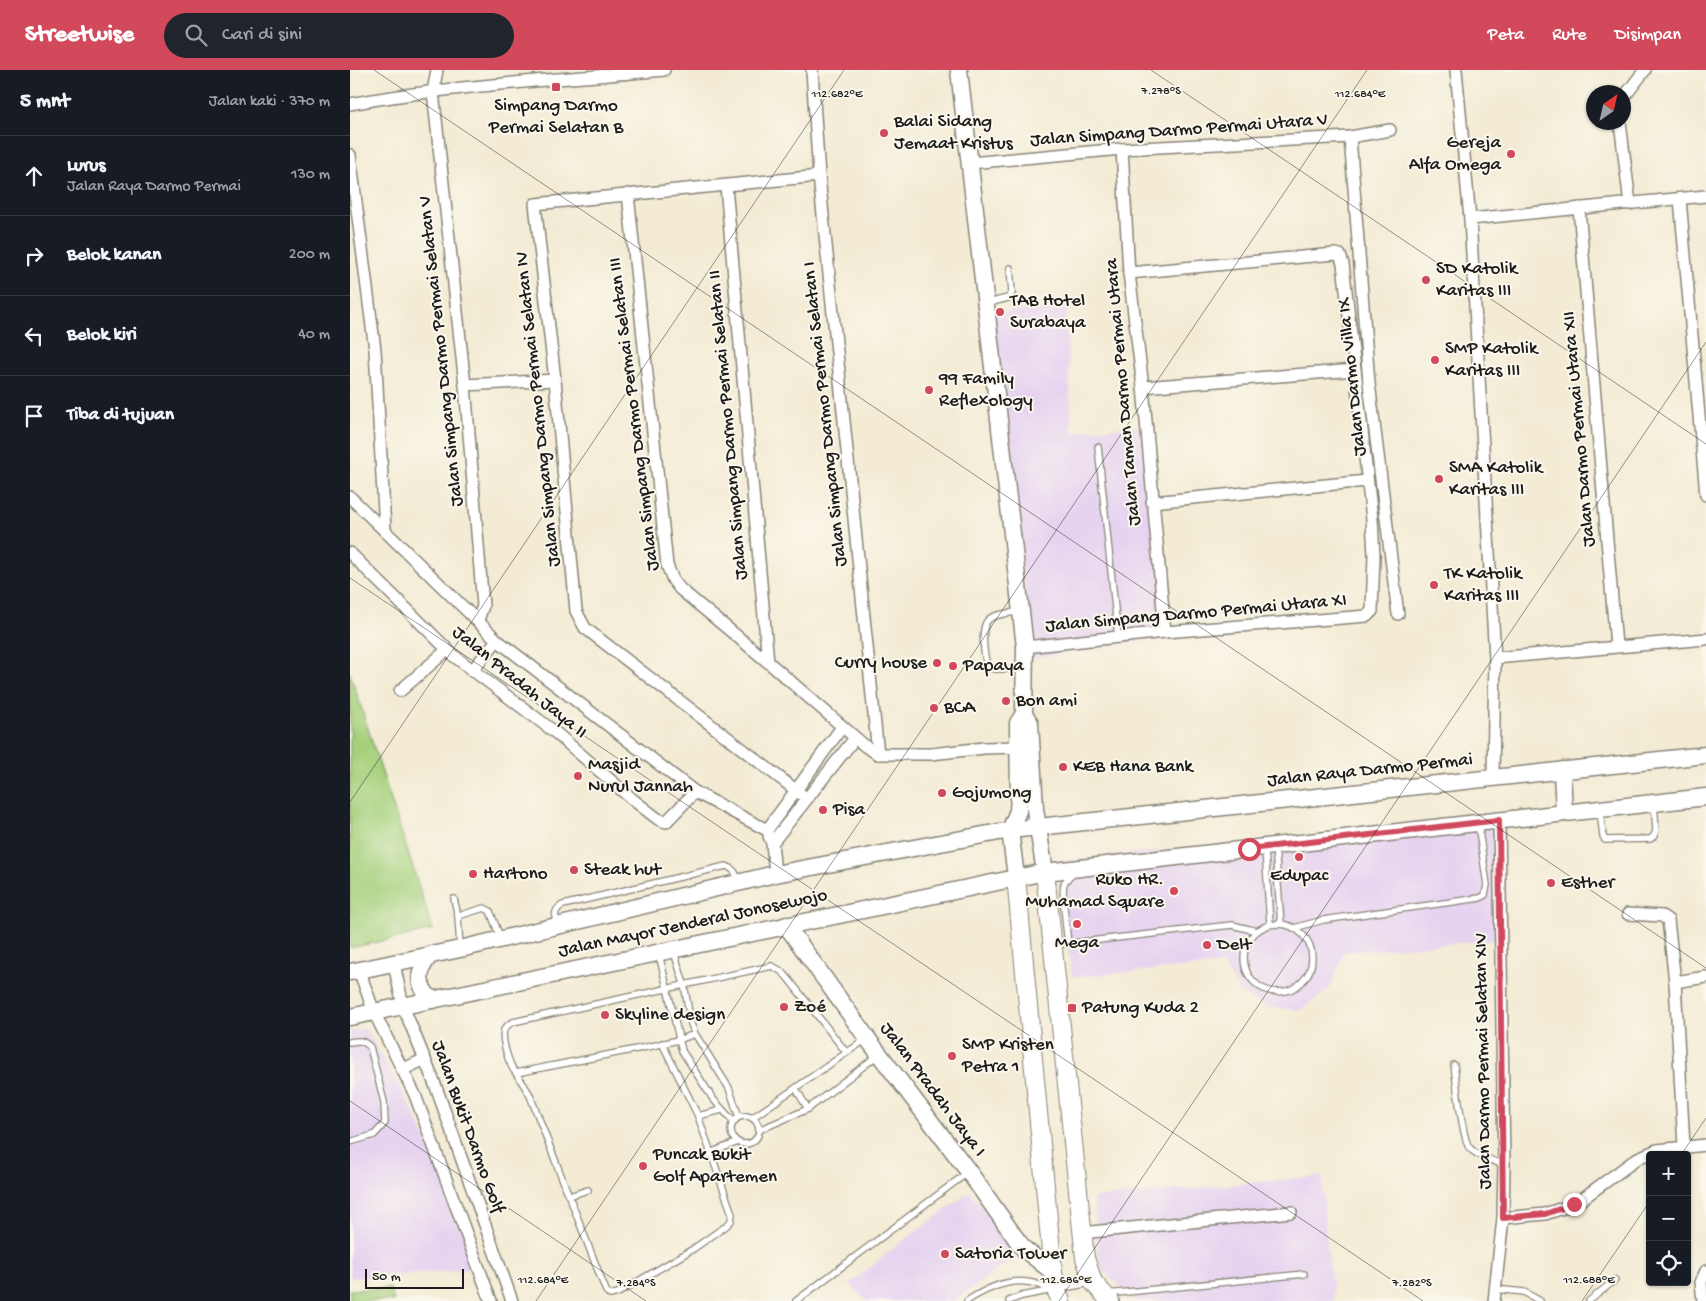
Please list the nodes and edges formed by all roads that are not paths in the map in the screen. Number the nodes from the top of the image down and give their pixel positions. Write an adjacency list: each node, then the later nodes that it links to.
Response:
1 (664, 70): 8 (street)
2 (812, 70): 16 (street, Jalan Simpang Darmo Permai Selatan I)
3 (959, 70): 15 (street)
4 (1456, 70): 24 (street)
5 (1645, 70): 7 (street)
6 (436, 74): 8 (street, Jalan Simpang Darmo Permai Selatan V)
7 (1631, 88)
8 (433, 92): 9 (street); 30 (street, Jalan Simpang Darmo Permai Selatan V)
9 (350, 104)
10 (1390, 130): 12 (street, Jalan Simpang Darmo Permai Utara V)
11 (1621, 130): 22 (street)
12 (1350, 137): 13 (street, Jalan Simpang Darmo Permai Utara V); 40 (street, Jalan Darmo Villa IX)
13 (1122, 148): 15 (street, Jalan Simpang Darmo Permai Utara V); 26 (street, Jalan Taman Darmo Permai Utara)
14 (350, 155): 18 (street)
15 (970, 163): 27 (street)
16 (819, 176): 17 (street, Jalan Simpang Darmo Permai Selatan IV); 58 (street, Jalan Simpang Darmo Permai Selatan I)
17 (726, 186): 19 (street, Jalan Simpang Darmo Permai Selatan IV); 50 (street, Jalan Simpang Darmo Permai Selatan II)
18 (352, 194): 37 (street)
19 (628, 194): 29 (street, Jalan Simpang Darmo Permai Selatan IV); 50 (street, Jalan Simpang Darmo Permai Selatan III)
20 (1706, 196): 21 (street)
21 (1680, 199): 22 (street); 34 (street)
22 (1630, 204): 23 (street)
23 (1579, 208): 24 (street); 46 (street, Jalan Darmo Permai Utara XII)
24 (1470, 219): 49 (street)
25 (1010, 268): 27 (lane)
26 (1129, 273): 28 (street); 31 (street, Jalan Taman Darmo Permai Utara)
27 (984, 304): 39 (street)
28 (1355, 370): 31 (street); 33 (street)
29 (555, 380): 30 (street); 62 (street, Jalan Simpang Darmo Permai Selatan IV)
30 (465, 385): 41 (street, Jalan Simpang Darmo Permai Selatan V)
31 (1142, 387): 36 (street, Jalan Taman Darmo Permai Utara)
32 (1098, 447): 43 (lane)
33 (1367, 481): 36 (street); 42 (street, Jalan Simpang Darmo Permai Utara XI)
34 (1706, 495)
35 (350, 497): 37 (street)
36 (1152, 502): 42 (street, Jalan Taman Darmo Permai Utara)
37 (385, 530): 41 (street)
38 (350, 553): 48 (street, Jalan Pradah Jaya II)
39 (1021, 611): 47 (street); 51 (lane)
40 (1398, 614)
41 (478, 620): 45 (street)
42 (1165, 632): 43 (street, Jalan Simpang Darmo Permai Utara XI)
43 (1118, 637): 47 (street, Jalan Simpang Darmo Permai Utara XI)
44 (1706, 639): 46 (street)
45 (497, 640): 52 (street); 63 (street)
46 (1616, 646): 49 (street)
47 (1025, 648): 51 (street)
48 (447, 650): 52 (street, Jalan Pradah Jaya II); 53 (street)
49 (1495, 658): 61 (street)
50 (768, 662): 55 (street, Jalan Simpang Darmo Permai Selatan III)
51 (1026, 669): 54 (street)
52 (472, 670): 63 (street, Jalan Pradah Jaya II)
53 (400, 691)
54 (1024, 714): 57 (street); 70 (street)
55 (842, 727): 56 (street, Jalan Simpang Darmo Permai Selatan III); 62 (street)
56 (856, 738): 58 (street, Jalan Simpang Darmo Permai Selatan III); 65 (street)
57 (1018, 747): 58 (street); 73 (street)
58 (878, 754)
59 (1706, 755): 60 (street, Jalan Raya Darmo Permai)
60 (1562, 770): 61 (street, Jalan Raya Darmo Permai); 68 (street)
61 (1493, 777): 70 (street, Jalan Raya Darmo Permai)
62 (796, 790): 65 (street, Jalan Simpang Darmo Permai Selatan IV); 72 (street)
63 (695, 792): 72 (street)
64 (1706, 797): 66 (street)
65 (806, 798): 74 (street)
66 (1654, 803): 67 (street); 67 (lane)
67 (1600, 809): 68 (street)
68 (1564, 813): 69 (street)
69 (1499, 820): 71 (street); 128 (street, Jalan Darmo Permai Selatan XIV)
70 (1039, 826): 73 (street, Jalan Mayor Jenderal Jonosewojo); 76 (street)
71 (1479, 827): 75 (street); 85 (lane)
72 (767, 830): 74 (street)
73 (1010, 830): 77 (street, Jalan Mayor Jenderal Jonosewojo); 78 (street)
74 (772, 843): 77 (street)
75 (1270, 848): 76 (street); 82 (lane); 83 (lane); 88 (lane)
76 (1045, 872): 78 (street, Jalan Mayor Jenderal Jonosewojo); 88 (main road)
77 (775, 874): 87 (street, Jalan Mayor Jenderal Jonosewojo)
78 (1016, 877): 84 (street, Jalan Mayor Jenderal Jonosewojo); 136 (main road)
79 (454, 899): 81 (lane)
80 (1628, 914): 95 (street)
81 (458, 916): 87 (lane); 89 (lane)
82 (1270, 924): 83 (lane); 86 (lane)
83 (1282, 924): 85 (lane)
84 (786, 925): 90 (street, Jalan Mayor Jenderal Jonosewojo); 103 (street, Jalan Pradah Jaya I)
85 (1294, 928): 86 (lane)
86 (1257, 931): 88 (lane)
87 (500, 939): 89 (street, Jalan Mayor Jenderal Jonosewojo)
88 (1060, 944): 134 (main road)
89 (460, 949): 91 (street, Jalan Mayor Jenderal Jonosewojo)
90 (665, 950): 96 (lane); 97 (lane); 98 (street, Jalan Mayor Jenderal Jonosewojo)
91 (431, 954): 92 (street, Jalan Mayor Jenderal Jonosewojo); 98 (street)
92 (394, 964): 93 (street, Jalan Mayor Jenderal Jonosewojo); 99 (street, Jalan Bukit Darmo Golf)
93 (355, 971): 100 (street, Jalan Bukit Darmo Golf)
94 (1706, 977): 95 (street)
95 (1675, 982): 125 (street)
96 (684, 984): 97 (lane); 102 (lane); 107 (lane)
97 (666, 988): 104 (lane); 112 (lane)
98 (432, 1000): 99 (street, Jalan Mayor Jenderal Jonosewojo)
99 (403, 1006): 100 (street, Jalan Mayor Jenderal Jonosewojo); 109 (street, Jalan Bukit Darmo Golf)
100 (374, 1012): 101 (street, Jalan Mayor Jenderal Jonosewojo); 111 (street, Jalan Bukit Darmo Golf)
101 (350, 1016)
102 (695, 1034): 104 (lane); 118 (lane)
103 (867, 1038): 107 (lane); 108 (street, Jalan Pradah Jaya I)
104 (678, 1040): 106 (lane); 115 (lane)
105 (350, 1042): 122 (lane)
106 (662, 1043): 112 (lane); 116 (lane)
107 (846, 1052): 113 (lane)
108 (879, 1054): 114 (lane); 129 (street, Jalan Pradah Jaya I)
109 (425, 1059): 111 (street); 120 (street, Jalan Bukit Darmo Golf)
110 (1454, 1065): 128 (lane)
111 (402, 1070): 121 (street, Jalan Bukit Darmo Golf)
112 (516, 1073): 131 (lane)
113 (796, 1088): 114 (lane); 117 (lane)
114 (808, 1109): 119 (lane)
115 (722, 1110): 116 (lane); 118 (lane)
116 (698, 1116): 126 (lane)
117 (752, 1118): 118 (lane); 119 (lane)
118 (737, 1120): 123 (lane)
119 (759, 1130): 123 (lane)
120 (452, 1134): 121 (street); 143 (street, Jalan Bukit Darmo Golf)
121 (432, 1141): 142 (street, Jalan Bukit Darmo Golf)
122 (350, 1142)
123 (738, 1142): 126 (lane)
124 (1706, 1145): 125 (street)
125 (1684, 1147): 133 (street)
126 (710, 1154): 127 (lane); 131 (lane)
127 (702, 1156)
128 (1504, 1165): 133 (street, Jalan Darmo Permai Selatan XIV)
129 (969, 1172): 136 (street, Jalan Pradah Jaya I); 144 (lane)
130 (588, 1190): 131 (lane)
131 (569, 1196)
132 (1291, 1212): 134 (street)
133 (1503, 1218): 139 (street, Jalan Darmo Permai Selatan XIV)
134 (1081, 1233): 140 (main road)
135 (1706, 1271): 150 (street)
136 (1053, 1272): 141 (main road)
137 (1304, 1274): 140 (lane)
138 (1615, 1280): 149 (lane)
139 (1495, 1289): 147 (street, Jalan Darmo Permai Selatan XIV); 148 (lane)
140 (1102, 1292): 141 (lane)
141 (1058, 1296): 145 (lane); 146 (lane)
142 (491, 1301)
143 (512, 1301)
144 (796, 1301)
145 (967, 1301)
146 (1009, 1301)
147 (1494, 1301)
148 (1540, 1301)
149 (1589, 1301)
150 (1703, 1301)

